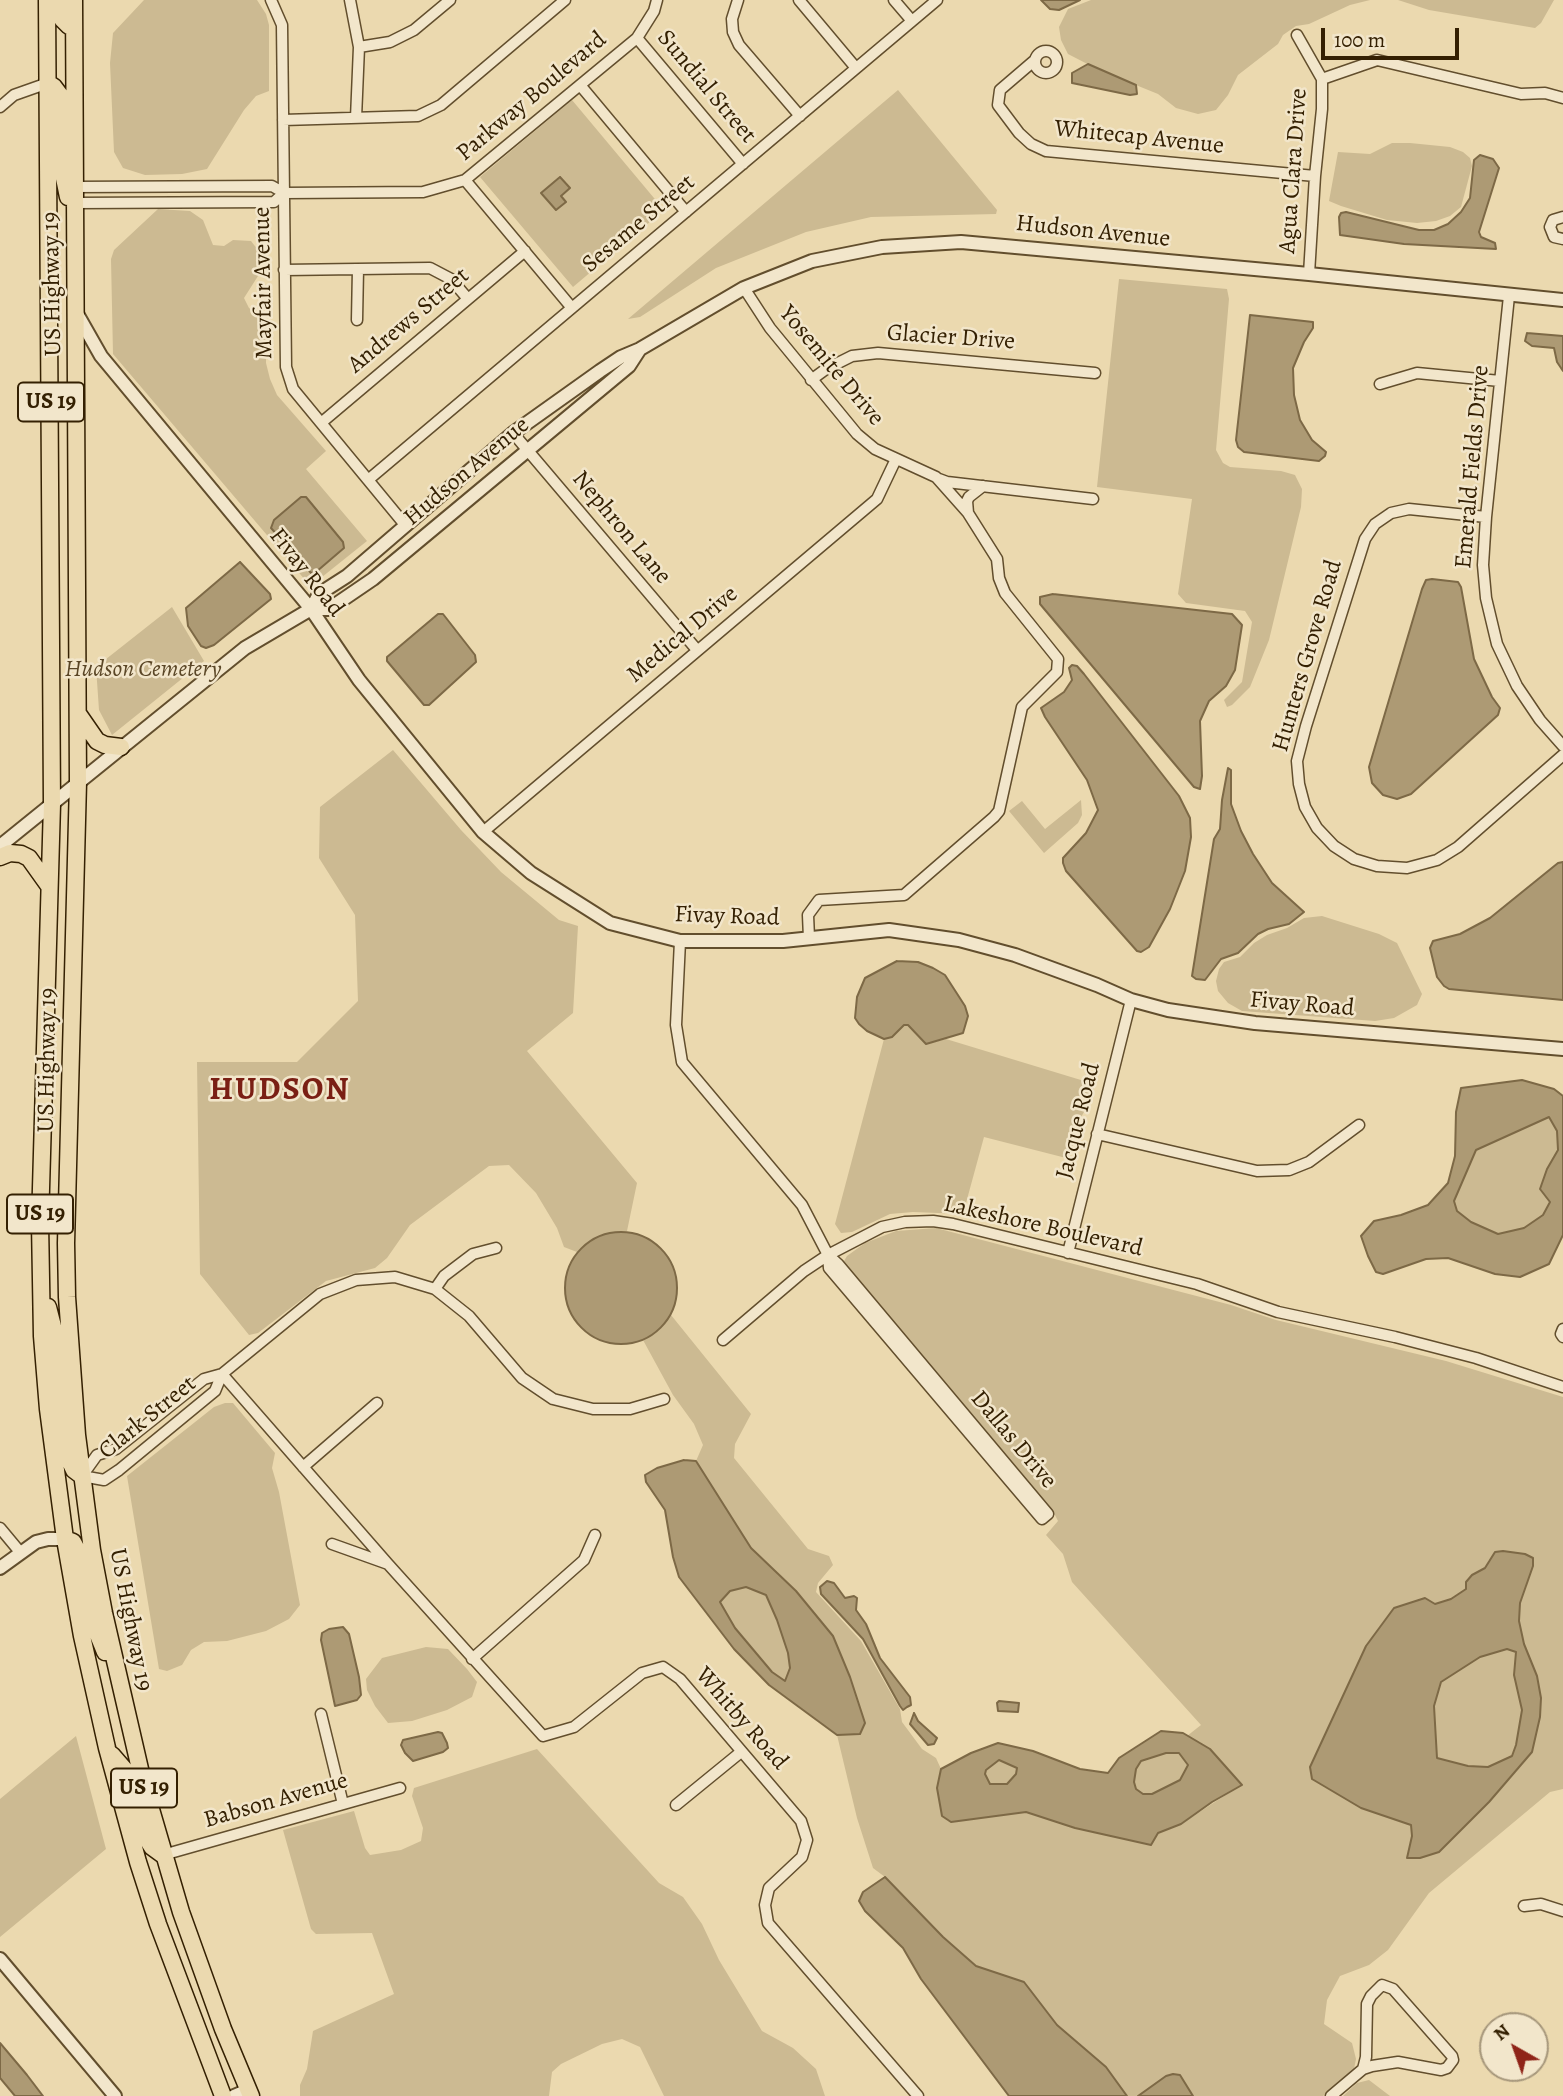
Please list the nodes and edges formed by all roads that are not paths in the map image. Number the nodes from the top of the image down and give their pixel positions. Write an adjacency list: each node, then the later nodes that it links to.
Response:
1 (47, 0): 21 (highway, US Highway 19 / US 19)
2 (61, 0): 14 (highway)
3 (74, 0): 14 (highway, US Highway 19 / US 19)
4 (271, 0): 27 (street, Mayfair Avenue)
5 (350, 0): 17 (street)
6 (450, 0): 17 (street)
7 (565, 0): 26 (street)
8 (657, 0): 16 (street, Parkway Boulevard)
9 (738, 0): 25 (street)
10 (799, 0): 19 (street)
11 (894, 0): 13 (street)
12 (937, 0): 13 (street, Sesame Street)
13 (912, 21): 19 (street, Sesame Street)
14 (74, 26): 32 (highway, US Highway 19 / US 19)
15 (1297, 35): 20 (street, Agua Clara Drive)
16 (637, 38): 22 (street, Parkway Boulevard); 28 (street, Sundial Street)
17 (359, 47): 26 (street)
18 (1035, 60): 29 (street, Whitecap Avenue)
19 (856, 68): 25 (street, Sesame Street)
20 (1322, 79): 23 (street); 29 (street, Agua Clara Drive)
21 (48, 83): 24 (street); 35 (highway); 71 (highway, US Highway 19 / US 19)
22 (580, 85): 30 (street, Parkway Boulevard); 33 (street)
23 (1563, 98)
24 (0, 107)
25 (800, 116): 28 (street, Sesame Street)
26 (356, 118): 27 (street)
27 (283, 120): 31 (street, Mayfair Avenue)
28 (743, 164): 33 (street, Sesame Street)
29 (1315, 176): 40 (street, Agua Clara Drive)
30 (465, 180): 31 (street, Parkway Boulevard); 37 (street)
31 (284, 193): 32 (street, Parkway Boulevard); 32 (street, Parkway Boulevard); 39 (street, Mayfair Avenue)
32 (75, 195): 35 (highway, US Highway 19 / US 19)
33 (686, 212): 45 (street, Sesame Street)
34 (1563, 217): 36 (street)
35 (75, 220): 46 (highway, US Highway 19 / US 19)
36 (1563, 239)
37 (525, 251): 43 (street, Andrews Street); 45 (street)
38 (358, 269): 39 (street); 43 (street); 47 (street)
39 (285, 270): 53 (street, Mayfair Avenue)
40 (1309, 274): 41 (street, Hudson Avenue); 42 (street, Hudson Avenue)
41 (744, 288): 48 (street, Hudson Avenue); 50 (street, Yosemite Drive)
42 (1509, 296): 44 (street, Hudson Avenue); 51 (street, Emerald Fields Drive)
43 (468, 299): 53 (street, Andrews Street)
44 (1563, 300)
45 (572, 308): 58 (street, Sesame Street)
46 (76, 312): 64 (street, Fivay Road); 66 (highway, US Highway 19 / US 19)
47 (357, 320)
48 (640, 349): 54 (street, Hudson Avenue); 55 (street, Hudson Avenue)
49 (1095, 373): 50 (street, Glacier Drive)
50 (811, 380): 56 (street, Yosemite Drive)
51 (1500, 381): 52 (street); 62 (street, Emerald Fields Drive)
52 (1380, 384)
53 (321, 424): 58 (street, Mayfair Avenue)
54 (513, 433): 55 (street, Nephron Lane); 63 (street, Hudson Avenue)
55 (526, 449): 64 (street, Hudson Avenue); 65 (street, Nephron Lane)
56 (896, 459): 57 (street, Yosemite Drive); 65 (street, Medical Drive)
57 (936, 477): 59 (street, Yosemite Drive); 61 (street, Yosemite Drive)
58 (368, 480): 63 (street, Mayfair Avenue)
59 (983, 485): 60 (street, Yosemite Drive); 61 (street)
60 (1093, 499)
61 (968, 513): 76 (street, Yosemite Drive)
62 (1486, 517): 67 (street, Emerald Fields Drive); 69 (street, Hunters Grove Road)
63 (406, 526): 64 (street, Hudson Avenue)
64 (311, 609): 68 (street, Hudson Avenue); 72 (street, Fivay Road)
65 (697, 650): 72 (street, Medical Drive)
66 (78, 713): 68 (highway); 70 (highway, US Highway 19 / US 19)
67 (1563, 746)
68 (121, 747): 70 (street, Hudson Avenue)
69 (1563, 755)
70 (78, 782): 71 (street, Hudson Avenue); 95 (highway, US Highway 19 / US 19)
71 (52, 804): 73 (street, Hudson Avenue); 75 (highway, US Highway 19 / US 19)
72 (483, 832): 77 (street, Fivay Road)
73 (0, 846)
74 (0, 857): 75 (highway)
75 (50, 887): 85 (highway, US Highway 19 / US 19)
76 (809, 938): 77 (street, Fivay Road); 78 (street, Fivay Road)
77 (680, 941): 84 (street)
78 (1131, 1000): 79 (street, Fivay Road); 81 (street, Jacque Road)
79 (1563, 1049)
80 (1359, 1125): 81 (street)
81 (1097, 1134): 83 (street, Jacque Road)
82 (496, 1248): 86 (street)
83 (1068, 1253): 84 (street, Lakeshore Boulevard); 91 (street, Lakeshore Boulevard)
84 (828, 1255): 84 (street, Dallas Drive); 89 (street, Lakeshore Boulevard)
85 (41, 1283): 95 (highway); 98 (highway, US Highway 19 / US 19)
86 (435, 1289): 90 (street); 92 (street)
87 (1563, 1329): 88 (street)
88 (1563, 1337)
89 (723, 1340)
90 (222, 1374): 94 (street, Whitby Road); 95 (street, Clark Street); 95 (street, Clark Street)
91 (1563, 1387)
92 (664, 1399)
93 (377, 1403): 94 (street)
94 (303, 1467): 101 (street, Whitby Road)
95 (82, 1476): 104 (highway, US Highway 19 / US 19)
96 (0, 1528): 100 (street)
97 (595, 1535): 103 (street)
98 (65, 1539): 100 (street); 104 (highway); 106 (highway, US Highway 19 / US 19)
99 (332, 1544): 101 (street)
100 (20, 1552): 102 (street)
101 (388, 1564): 103 (street, Whitby Road)
102 (0, 1568)
103 (472, 1659): 107 (street, Whitby Road)
104 (118, 1680): 111 (highway, US Highway 19 / US 19)
105 (321, 1714): 109 (street)
106 (108, 1750): 111 (highway); 118 (highway, US Highway 19 / US 19)
107 (741, 1752): 110 (street); 119 (street, Whitby Road)
108 (400, 1788): 109 (street, Babson Avenue)
109 (343, 1804): 111 (street, Babson Avenue)
110 (676, 1805)
111 (163, 1855): 116 (highway, US Highway 19 / US 19)
112 (1524, 1906): 113 (street)
113 (1563, 1911)
114 (0, 1959): 117 (street)
115 (1363, 2069): 115 (street); 120 (street)
116 (244, 2094)
117 (115, 2096)
118 (223, 2096)
119 (918, 2096)
120 (1331, 2096)

